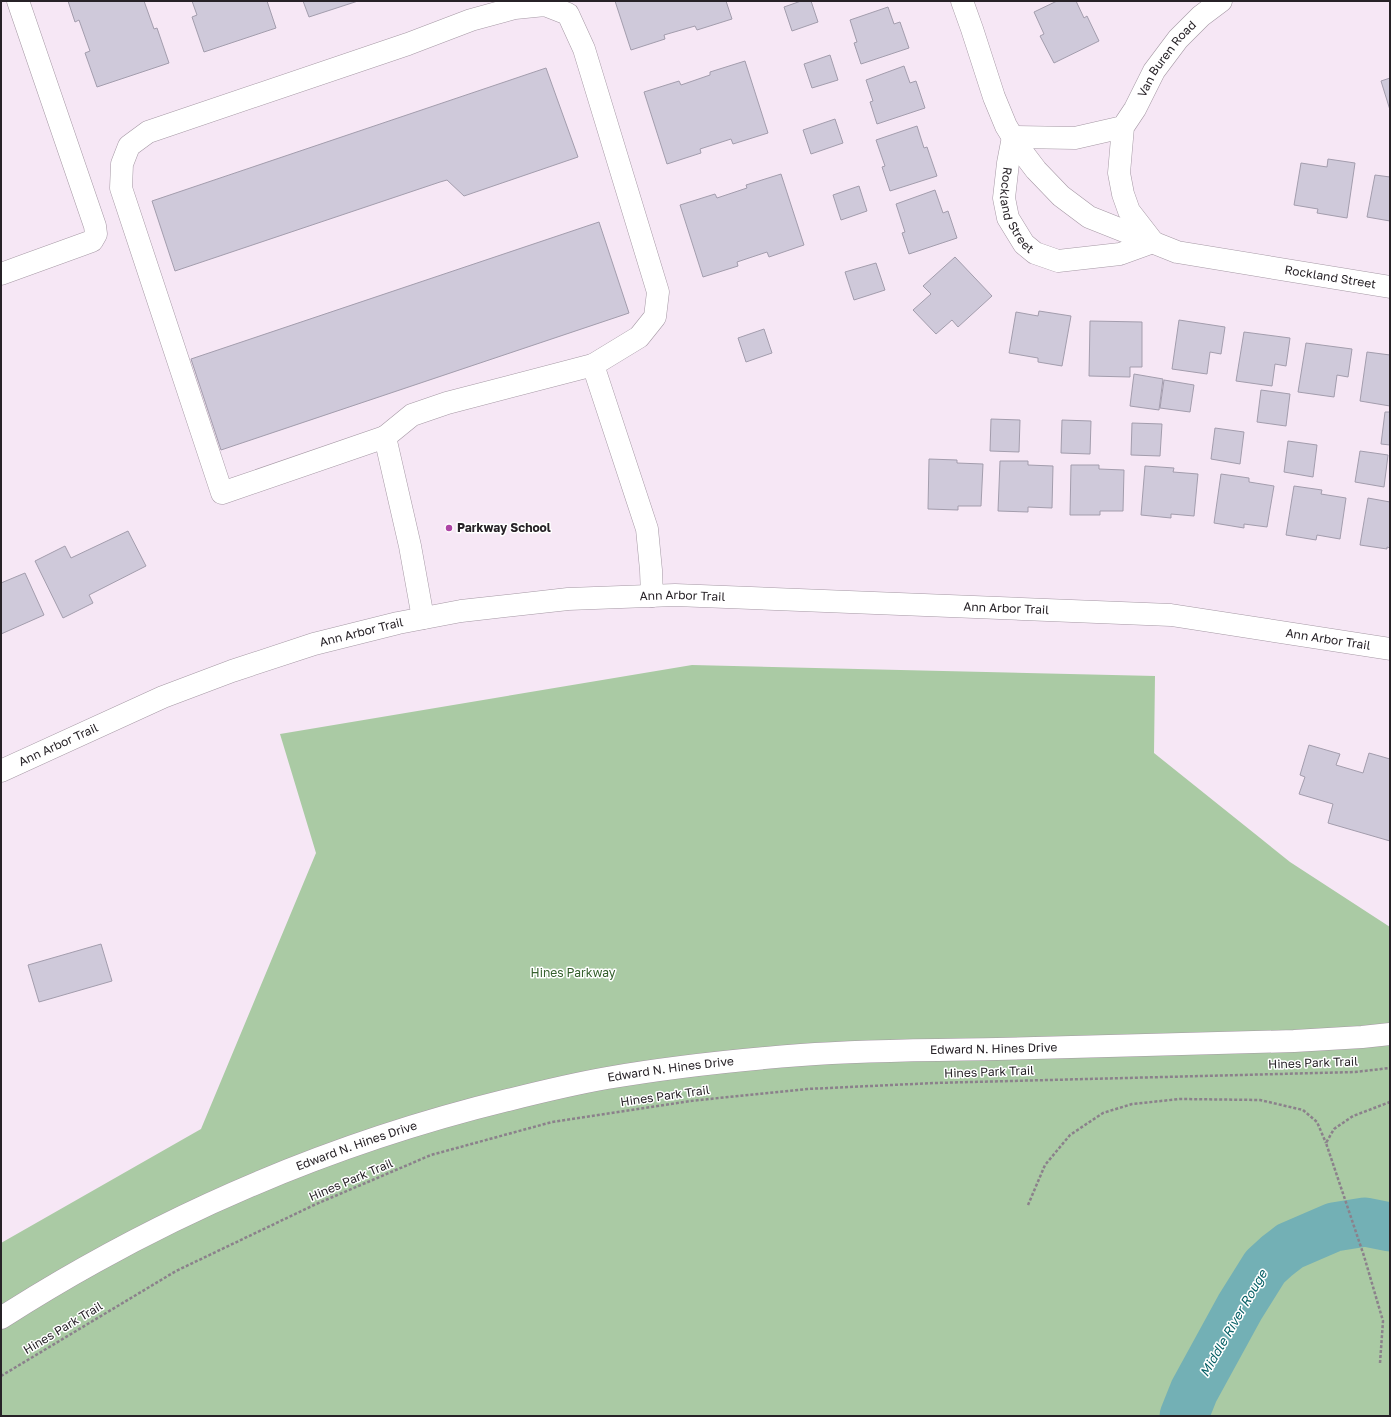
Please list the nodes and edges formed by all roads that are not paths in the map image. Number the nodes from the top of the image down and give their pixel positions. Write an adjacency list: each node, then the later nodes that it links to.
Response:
1 (18, 1): 7 (street)
2 (962, 1): 5 (street, Rockland Street)
3 (1221, 1): 4 (street, Van Buren Road)
4 (1123, 127): 5 (street); 6 (street, Rockland Street)
5 (1013, 137): 6 (street, Rockland Street); 6 (street, Rockland Street)
6 (1153, 242): 8 (street, Rockland Street)
7 (1, 274)
8 (1390, 287)
9 (594, 365): 10 (street); 10 (street); 11 (street)
10 (385, 437): 12 (street)
11 (652, 596): 12 (street, Ann Arbor Trail); 13 (street, Ann Arbor Trail)
12 (423, 618): 14 (street, Ann Arbor Trail)
13 (1390, 649)
14 (1, 771)
15 (1390, 1034): 16 (street, Edward N. Hines Drive)
16 (1, 1318)

